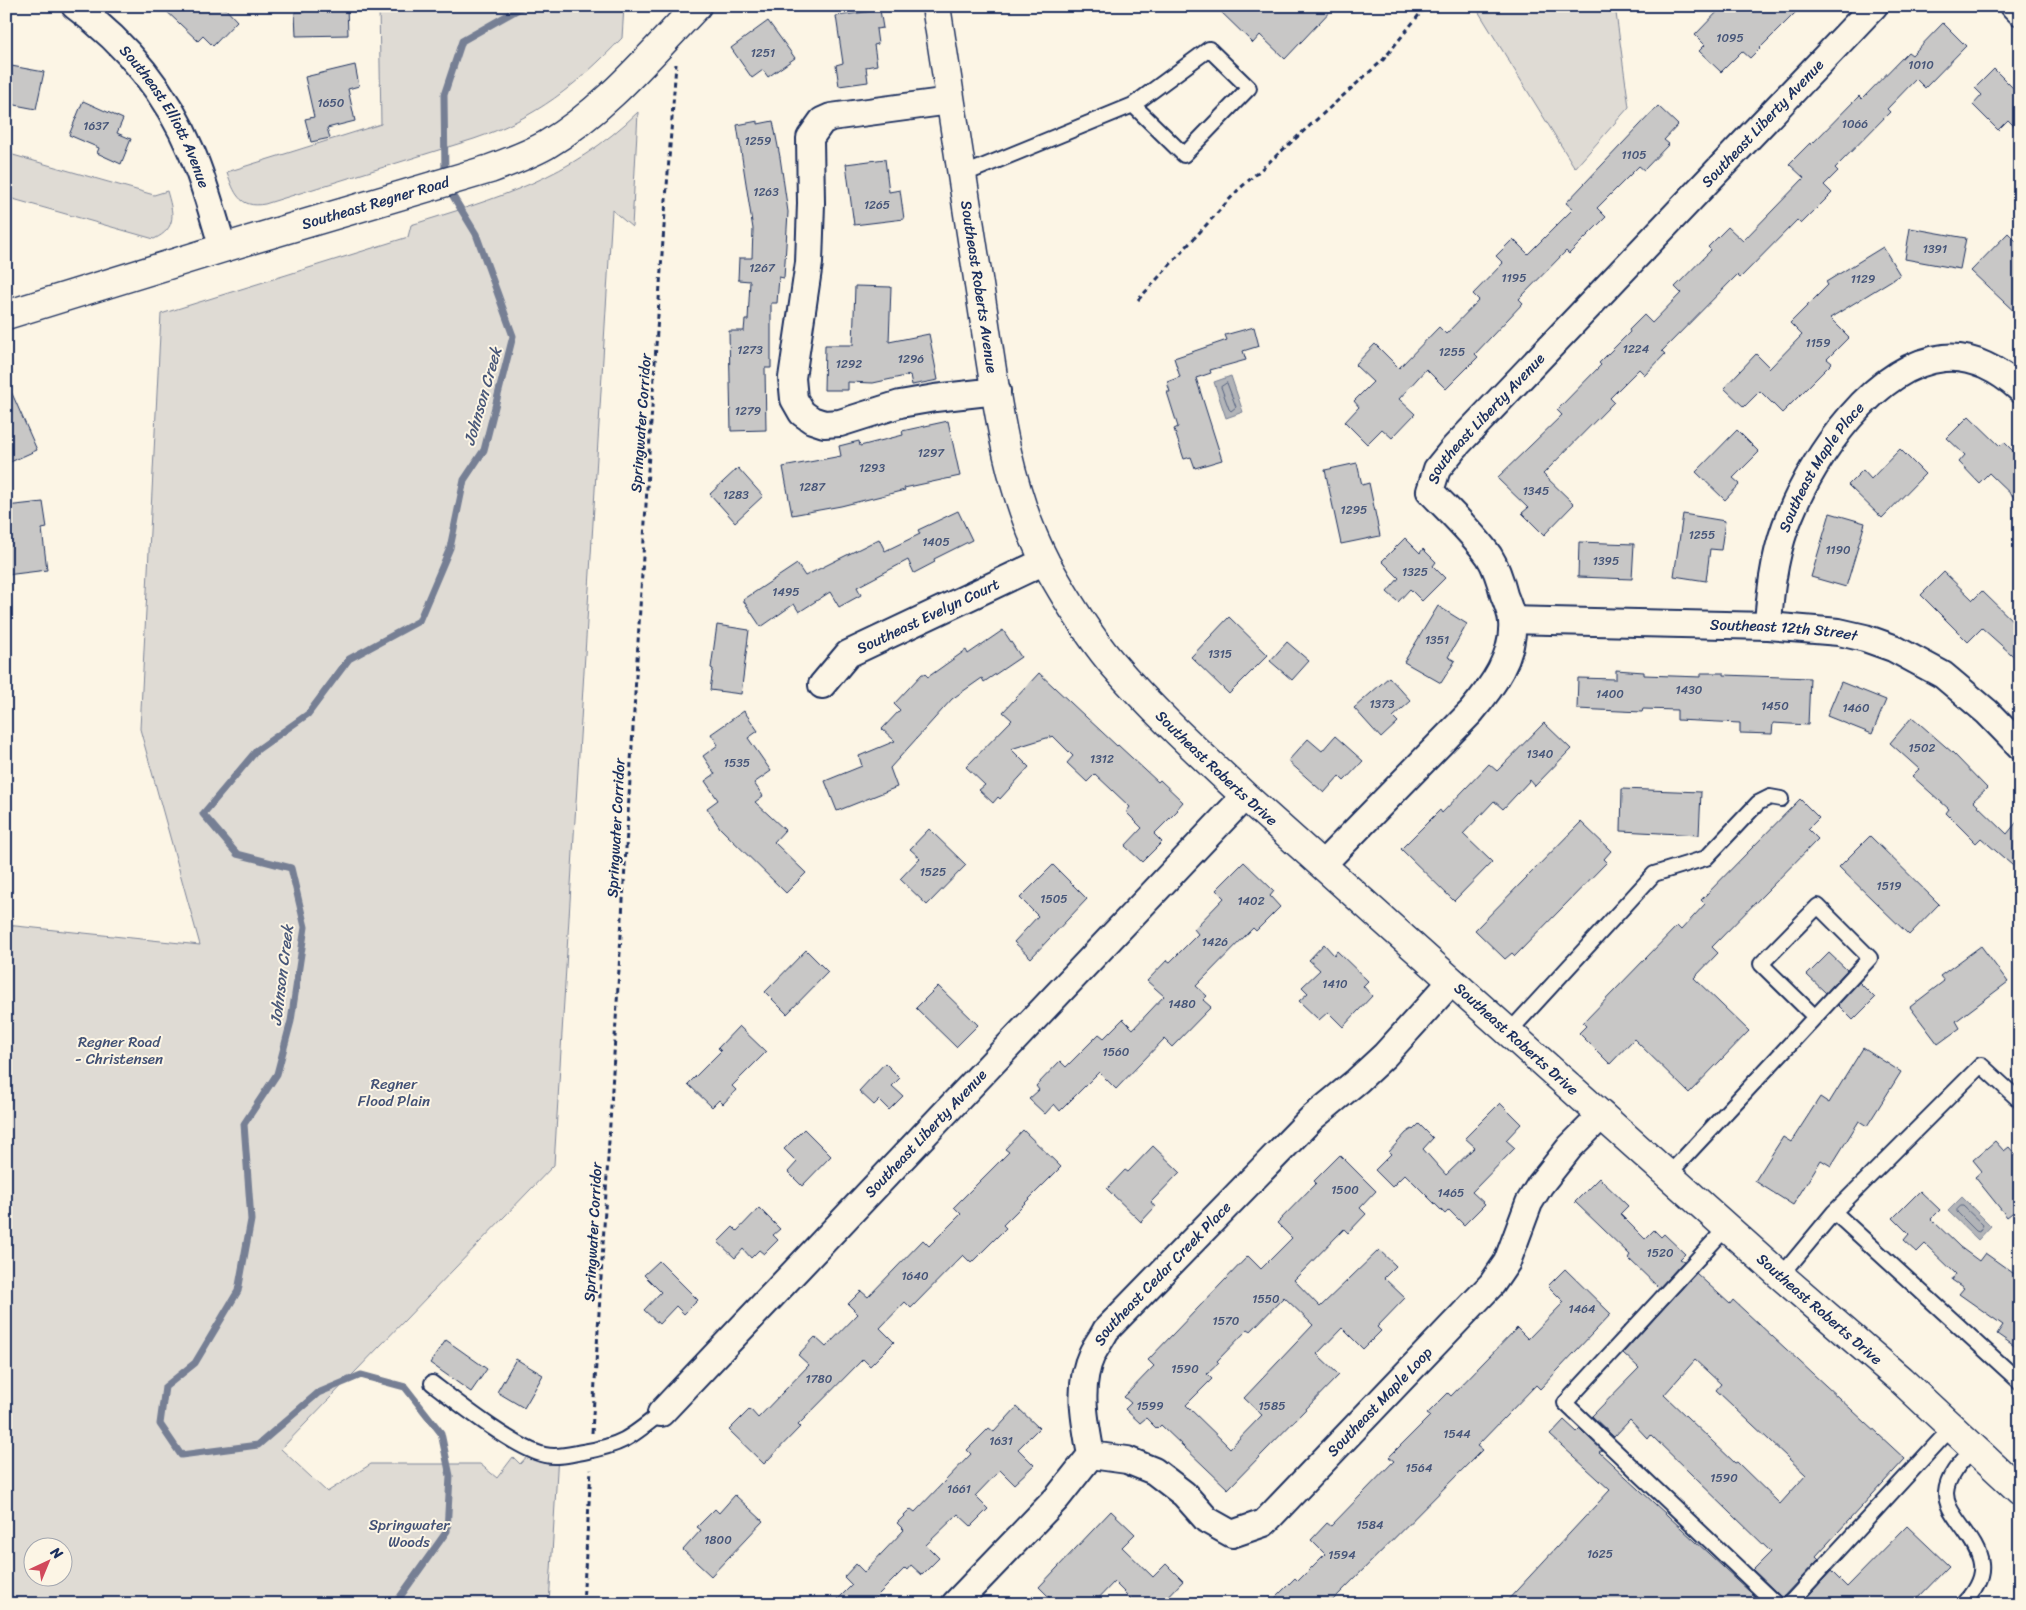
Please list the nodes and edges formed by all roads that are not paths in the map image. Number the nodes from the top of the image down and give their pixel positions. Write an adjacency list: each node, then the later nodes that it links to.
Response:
1 (75, 6): 10 (street, Southeast Elliott Avenue)
2 (697, 6): 10 (street, Southeast Regner Road)
3 (936, 6): 7 (street, Southeast Roberts Avenue)
4 (1874, 6): 15 (street, Southeast Liberty Avenue)
5 (2014, 6): 6 (street)
6 (2020, 12)
7 (950, 101): 9 (street, Southeast Roberts Avenue); 13 (street)
8 (1133, 105): 8 (lane); 9 (lane)
9 (962, 175): 13 (street, Southeast Roberts Avenue)
10 (223, 248): 11 (street, Southeast Regner Road)
11 (6, 315)
12 (2020, 389): 16 (street, Southeast Maple Place)
13 (997, 391): 14 (street, Southeast Roberts Avenue)
14 (1045, 561): 17 (street, Southeast Evelyn Court); 19 (street, Southeast Roberts Drive)
15 (1512, 620): 16 (street, Southeast 12th Street); 21 (street, Southeast Liberty Avenue)
16 (1768, 626): 18 (street, Southeast 12th Street)
17 (822, 685)
18 (2020, 746)
19 (1245, 796): 21 (street, Southeast Roberts Drive); 33 (street, Southeast Liberty Avenue)
20 (1781, 798): 24 (lane)
21 (1322, 865): 22 (street, Southeast Roberts Drive)
22 (1452, 981): 24 (street, Southeast Roberts Drive); 36 (street, Southeast Cedar Creek Place)
23 (1815, 1017): 23 (lane); 27 (lane)
24 (1509, 1032): 26 (street, Southeast Roberts Drive)
25 (2020, 1101): 28 (lane)
26 (1602, 1116): 27 (street, Southeast Roberts Drive); 36 (street, Southeast Maple Loop)
27 (1668, 1175): 29 (street, Southeast Roberts Drive)
28 (1834, 1212): 30 (lane); 31 (lane)
29 (1727, 1227): 30 (street, Southeast Roberts Drive); 39 (lane)
30 (1781, 1276): 34 (street, Southeast Roberts Drive)
31 (2020, 1382)
32 (432, 1383): 33 (lane, Southeast Liberty Avenue)
33 (661, 1413)
34 (1952, 1427): 35 (street, Southeast Roberts Drive); 40 (lane)
35 (1974, 1448): 37 (street, Southeast Roberts Drive); 41 (lane)
36 (1091, 1455): 38 (street)
37 (2020, 1491)
38 (955, 1604)
39 (1776, 1604)
40 (1788, 1604)
41 (1963, 1604)

